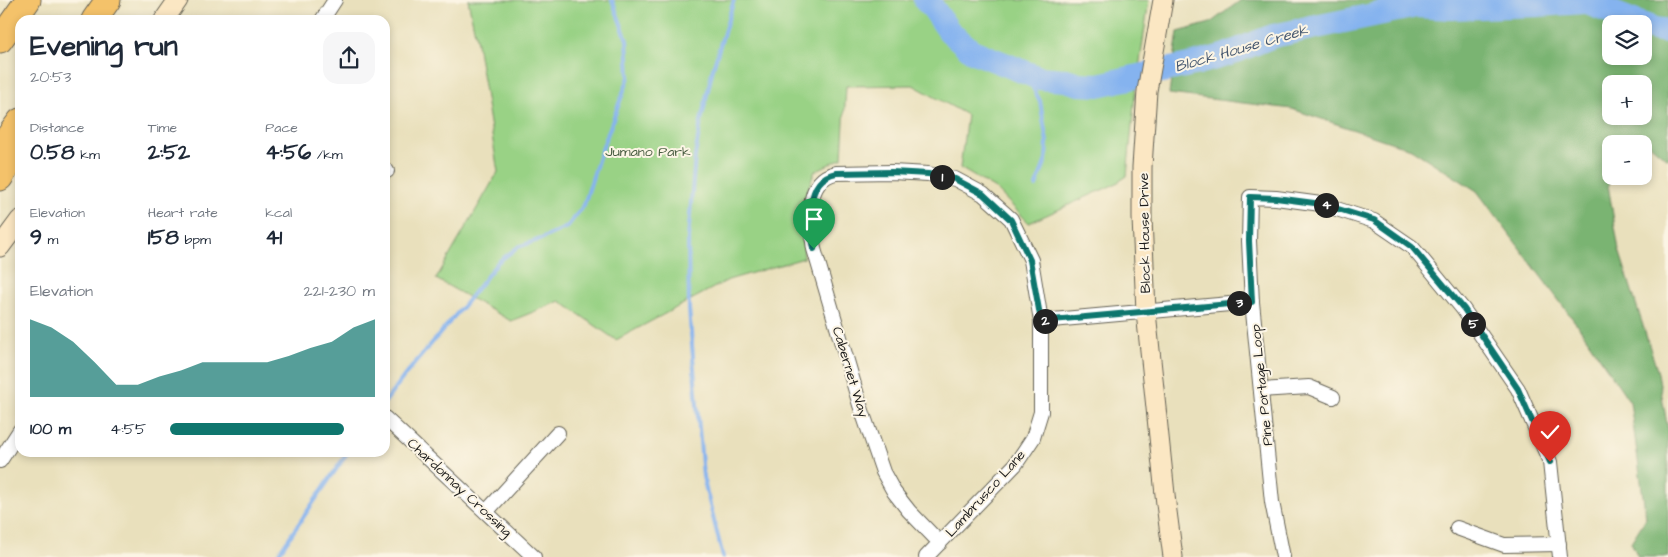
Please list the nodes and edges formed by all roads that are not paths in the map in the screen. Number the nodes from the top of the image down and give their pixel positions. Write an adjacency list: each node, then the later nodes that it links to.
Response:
1 (28, 0): 5 (highway)
2 (178, 0): 6 (street)
3 (336, 0): 7 (street)
4 (1163, 0): 18 (street, Block House Drive)
5 (18, 15)
6 (168, 15)
7 (326, 15)
8 (15, 19): 9 (highway)
9 (0, 40)
10 (15, 128): 11 (highway)
11 (0, 148)
12 (15, 155): 13 (highway)
13 (0, 178)
14 (820, 183): 19 (street, Lambrusco Lane); 28 (street, Cabernet Way)
15 (15, 227): 16 (street)
16 (0, 247)
17 (1252, 302): 18 (street); 20 (street, Pine Portage Loop); 29 (street, Pine Portage Loop)
18 (1146, 312): 19 (street); 32 (street, Block House Drive)
19 (1041, 321): 28 (street, Lambrusco Lane)
20 (1261, 390): 21 (street); 33 (street, Pine Portage Loop)
21 (1333, 397)
22 (390, 423): 26 (street, Chardonnay Crossing)
23 (558, 432): 26 (street)
24 (15, 438): 25 (street)
25 (0, 461)
26 (486, 512): 30 (street, Chardonnay Crossing)
27 (1457, 528): 29 (street)
28 (940, 543): 31 (street, Lambrusco Lane)
29 (1560, 551)
30 (534, 557)
31 (926, 557)
32 (1173, 557)
33 (1283, 557)

